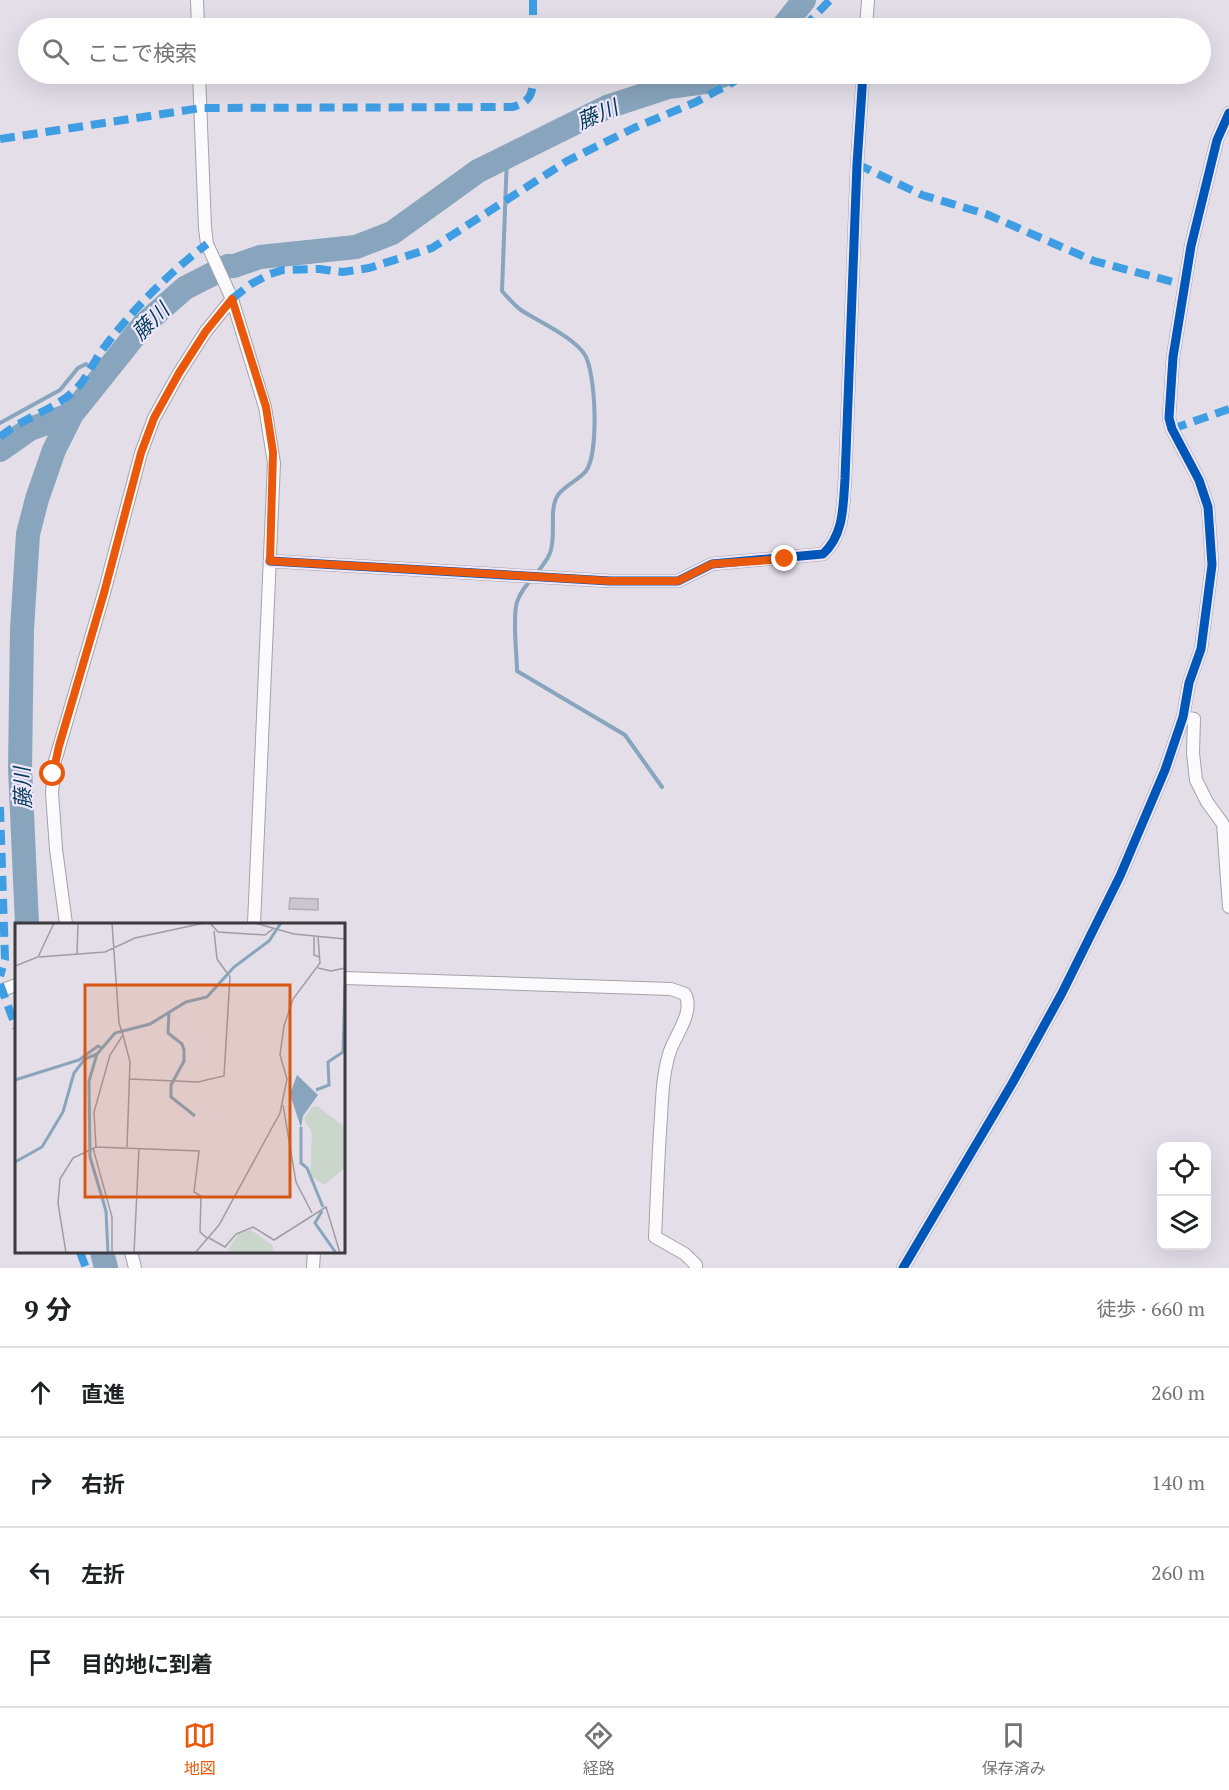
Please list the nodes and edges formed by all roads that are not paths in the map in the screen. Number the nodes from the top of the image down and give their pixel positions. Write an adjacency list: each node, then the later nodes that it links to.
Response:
1 (197, 0): 3 (street)
2 (868, 0): 4 (street)
3 (198, 18)
4 (867, 18)
5 (200, 84): 8 (street)
6 (862, 84): 9 (street)
7 (1229, 113): 10 (street)
8 (232, 299): 9 (street); 12 (street)
9 (270, 561): 13 (street)
10 (1183, 717): 11 (street); 22 (street)
11 (1229, 907)
12 (66, 923)
13 (254, 923)
14 (345, 978): 21 (street)
15 (15, 985): 16 (street)
16 (0, 991)
17 (131, 1253): 19 (street)
18 (314, 1253): 20 (street)
19 (135, 1268)
20 (313, 1268)
21 (696, 1268)
22 (903, 1268)

